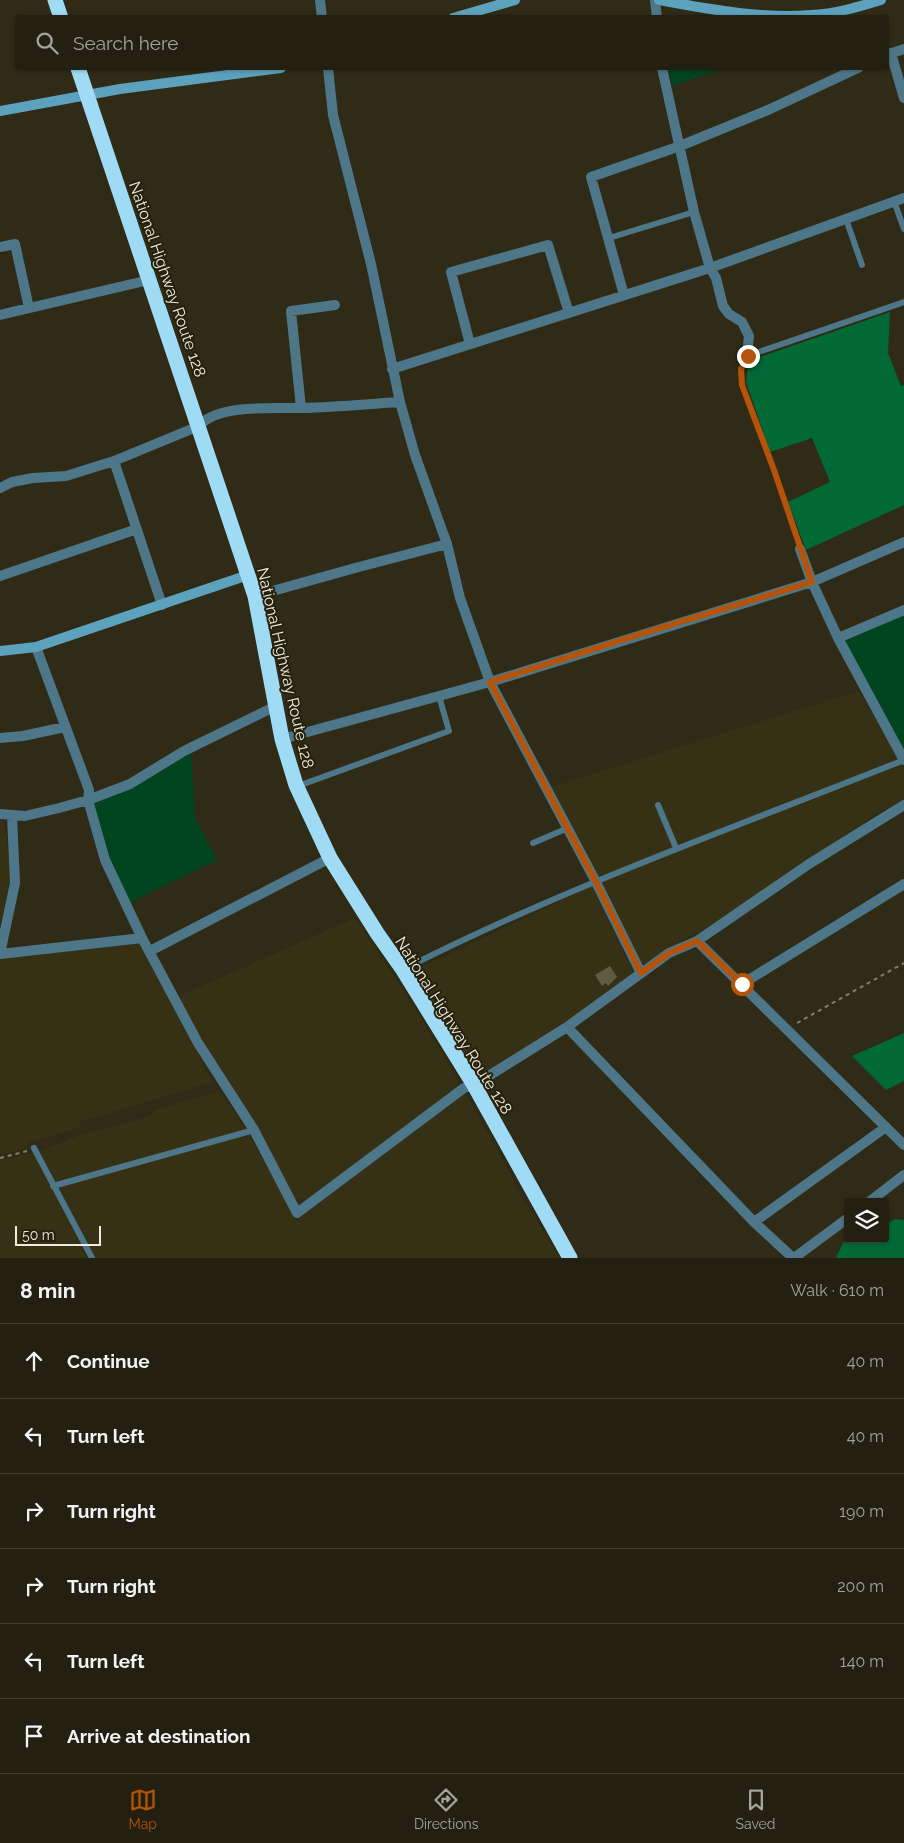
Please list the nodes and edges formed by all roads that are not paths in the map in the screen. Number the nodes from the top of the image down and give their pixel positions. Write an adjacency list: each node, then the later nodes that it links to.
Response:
1 (55, 0): 8 (highway)
2 (320, 0): 9 (street)
3 (515, 0): 10 (street)
4 (655, 0): 11 (street)
5 (659, 0): 7 (street)
6 (882, 0): 13 (street)
7 (709, 4): 12 (street)
8 (60, 15)
9 (322, 15)
10 (462, 15)
11 (657, 15)
12 (773, 15)
13 (818, 15)
14 (904, 48): 15 (street)
15 (889, 54): 22 (street)
16 (79, 70): 21 (highway, National Highway Route 128)
17 (266, 70): 21 (street)
18 (328, 70): 42 (street)
19 (662, 70): 24 (street)
20 (854, 70): 24 (street)
21 (87, 95): 23 (street); 33 (highway, National Highway Route 128)
22 (904, 98)
23 (0, 111)
24 (680, 146): 26 (street); 29 (street)
25 (899, 199): 27 (street); 28 (lane)
26 (694, 212): 29 (lane); 32 (street)
27 (846, 219): 31 (lane); 32 (street)
28 (904, 229)
29 (609, 238): 34 (street)
30 (0, 247): 37 (street)
31 (862, 265)
32 (710, 268): 34 (street); 41 (street)
33 (149, 280): 37 (street); 45 (highway, National Highway Route 128)
34 (624, 296): 38 (street)
35 (904, 302): 41 (lane)
36 (335, 305): 44 (street)
37 (29, 308): 39 (street)
38 (569, 313): 40 (street); 40 (street)
39 (0, 315)
40 (470, 344): 42 (street)
41 (748, 356)
42 (392, 369): 43 (street)
43 (400, 402): 44 (street); 50 (street)
44 (301, 408): 45 (street)
45 (199, 426): 46 (street); 52 (highway, National Highway Route 128)
46 (114, 461): 47 (street); 48 (street)
47 (0, 488)
48 (137, 529): 53 (street); 56 (street)
49 (904, 542): 54 (street)
50 (447, 544): 55 (street); 61 (street)
51 (800, 549): 54 (street)
52 (248, 574): 55 (highway, National Highway Route 128); 56 (street)
53 (0, 576)
54 (812, 582): 58 (street); 61 (street)
55 (255, 596): 63 (highway, National Highway Route 128)
56 (162, 605): 59 (street)
57 (904, 610): 58 (street)
58 (838, 638): 67 (street)
59 (36, 647): 60 (street); 64 (street)
60 (0, 651)
61 (490, 682): 62 (street); 74 (street)
62 (439, 696): 66 (street); 68 (lane)
63 (276, 706): 66 (highway, National Highway Route 128); 69 (street)
64 (65, 727): 65 (street); 69 (street)
65 (0, 738)
66 (282, 739): 68 (highway, National Highway Route 128)
67 (904, 760): 76 (lane)
68 (297, 787): 77 (highway, National Highway Route 128)
69 (88, 800): 73 (street); 80 (street)
70 (658, 805): 76 (lane)
71 (904, 805): 81 (street)
72 (0, 814): 73 (street)
73 (12, 816): 80 (street)
74 (568, 828): 75 (lane); 78 (street)
75 (533, 843)
76 (676, 848): 78 (lane)
77 (330, 858): 82 (street); 83 (highway, National Highway Route 128)
78 (596, 882): 83 (lane); 84 (street)
79 (904, 884): 85 (street)
80 (142, 938): 82 (street)
81 (697, 941): 84 (street); 85 (street)
82 (150, 951): 89 (street)
83 (403, 970): 87 (highway, National Highway Route 128)
84 (641, 973): 86 (street)
85 (742, 984): 88 (street)
86 (567, 1027): 87 (street); 96 (street)
87 (474, 1085): 89 (street); 98 (highway, National Highway Route 128)
88 (886, 1126): 90 (street); 96 (street)
89 (254, 1130): 93 (lane)
90 (903, 1141)
91 (34, 1148): 93 (lane)
92 (904, 1175): 94 (street)
93 (53, 1186): 97 (lane)
94 (874, 1198)
95 (844, 1221): 99 (street)
96 (754, 1222): 99 (street)
97 (92, 1258)
98 (570, 1258)
99 (794, 1258)

